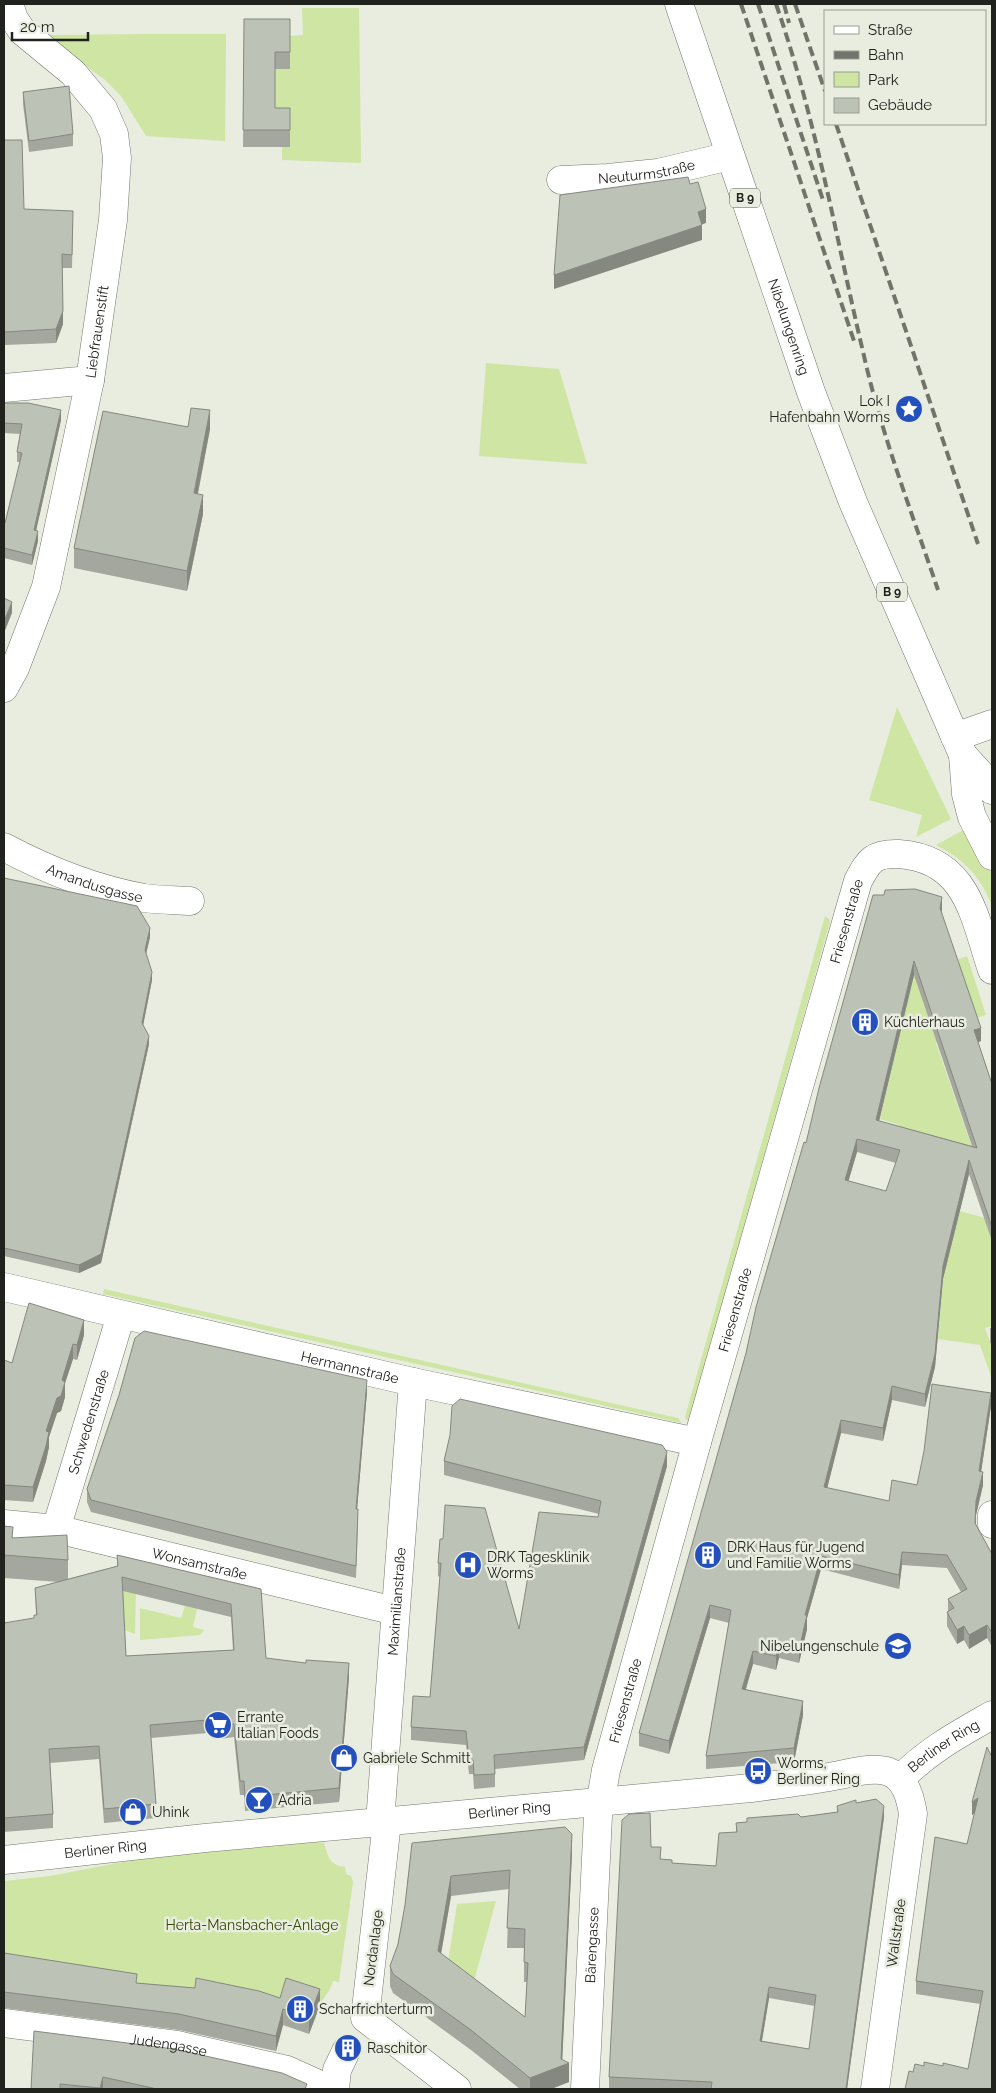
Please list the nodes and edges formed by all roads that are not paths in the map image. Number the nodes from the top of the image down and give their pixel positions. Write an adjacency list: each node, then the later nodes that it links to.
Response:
1 (9, 4): 5 (main road, Liebfrauenstift)
2 (679, 4): 3 (main road, Nibelungenring / B 9)
3 (730, 156): 4 (main road, Neuturmstraße); 10 (main road, Nibelungenring / B 9)
4 (562, 180)
5 (90, 380): 6 (main road); 7 (main road, Liebfrauenstift)
6 (4, 388)
7 (4, 688)
8 (992, 724): 10 (main road)
9 (992, 743): 10 (main road)
10 (959, 746): 11 (main road, B 9); 13 (main road, B 9)
11 (992, 790)
12 (4, 847): 14 (main road, Amandusgasse)
13 (992, 856)
14 (190, 901)
15 (992, 970): 19 (main road, Friesenstraße)
16 (4, 1286): 17 (main road, Hermannstraße)
17 (121, 1315): 18 (main road, Hermannstraße); 23 (main road, Schwedenstraße)
18 (413, 1382): 19 (main road, Hermannstraße); 24 (main road, Maximilianstraße)
19 (697, 1442): 27 (main road, Friesenstraße)
20 (992, 1515): 22 (main road)
21 (4, 1524): 23 (main road, Wonsamstraße)
22 (992, 1524)
23 (56, 1529): 24 (main road, Wonsamstraße)
24 (395, 1611): 28 (main road, Maximilianstraße)
25 (992, 1715): 26 (main road, Berliner Ring)
26 (900, 1779): 27 (main road, Berliner Ring); 36 (main road, Wallstraße)
27 (600, 1803): 28 (main road, Berliner Ring); 35 (main road, Bärengasse)
28 (383, 1822): 29 (main road, Berliner Ring); 30 (main road, Nordanlage)
29 (4, 1860)
30 (365, 2018): 33 (main road); 34 (main road)
31 (4, 2023): 32 (main road, Judengasse)
32 (329, 2089)
33 (336, 2089)
34 (457, 2089)
35 (585, 2089)
36 (875, 2089)

